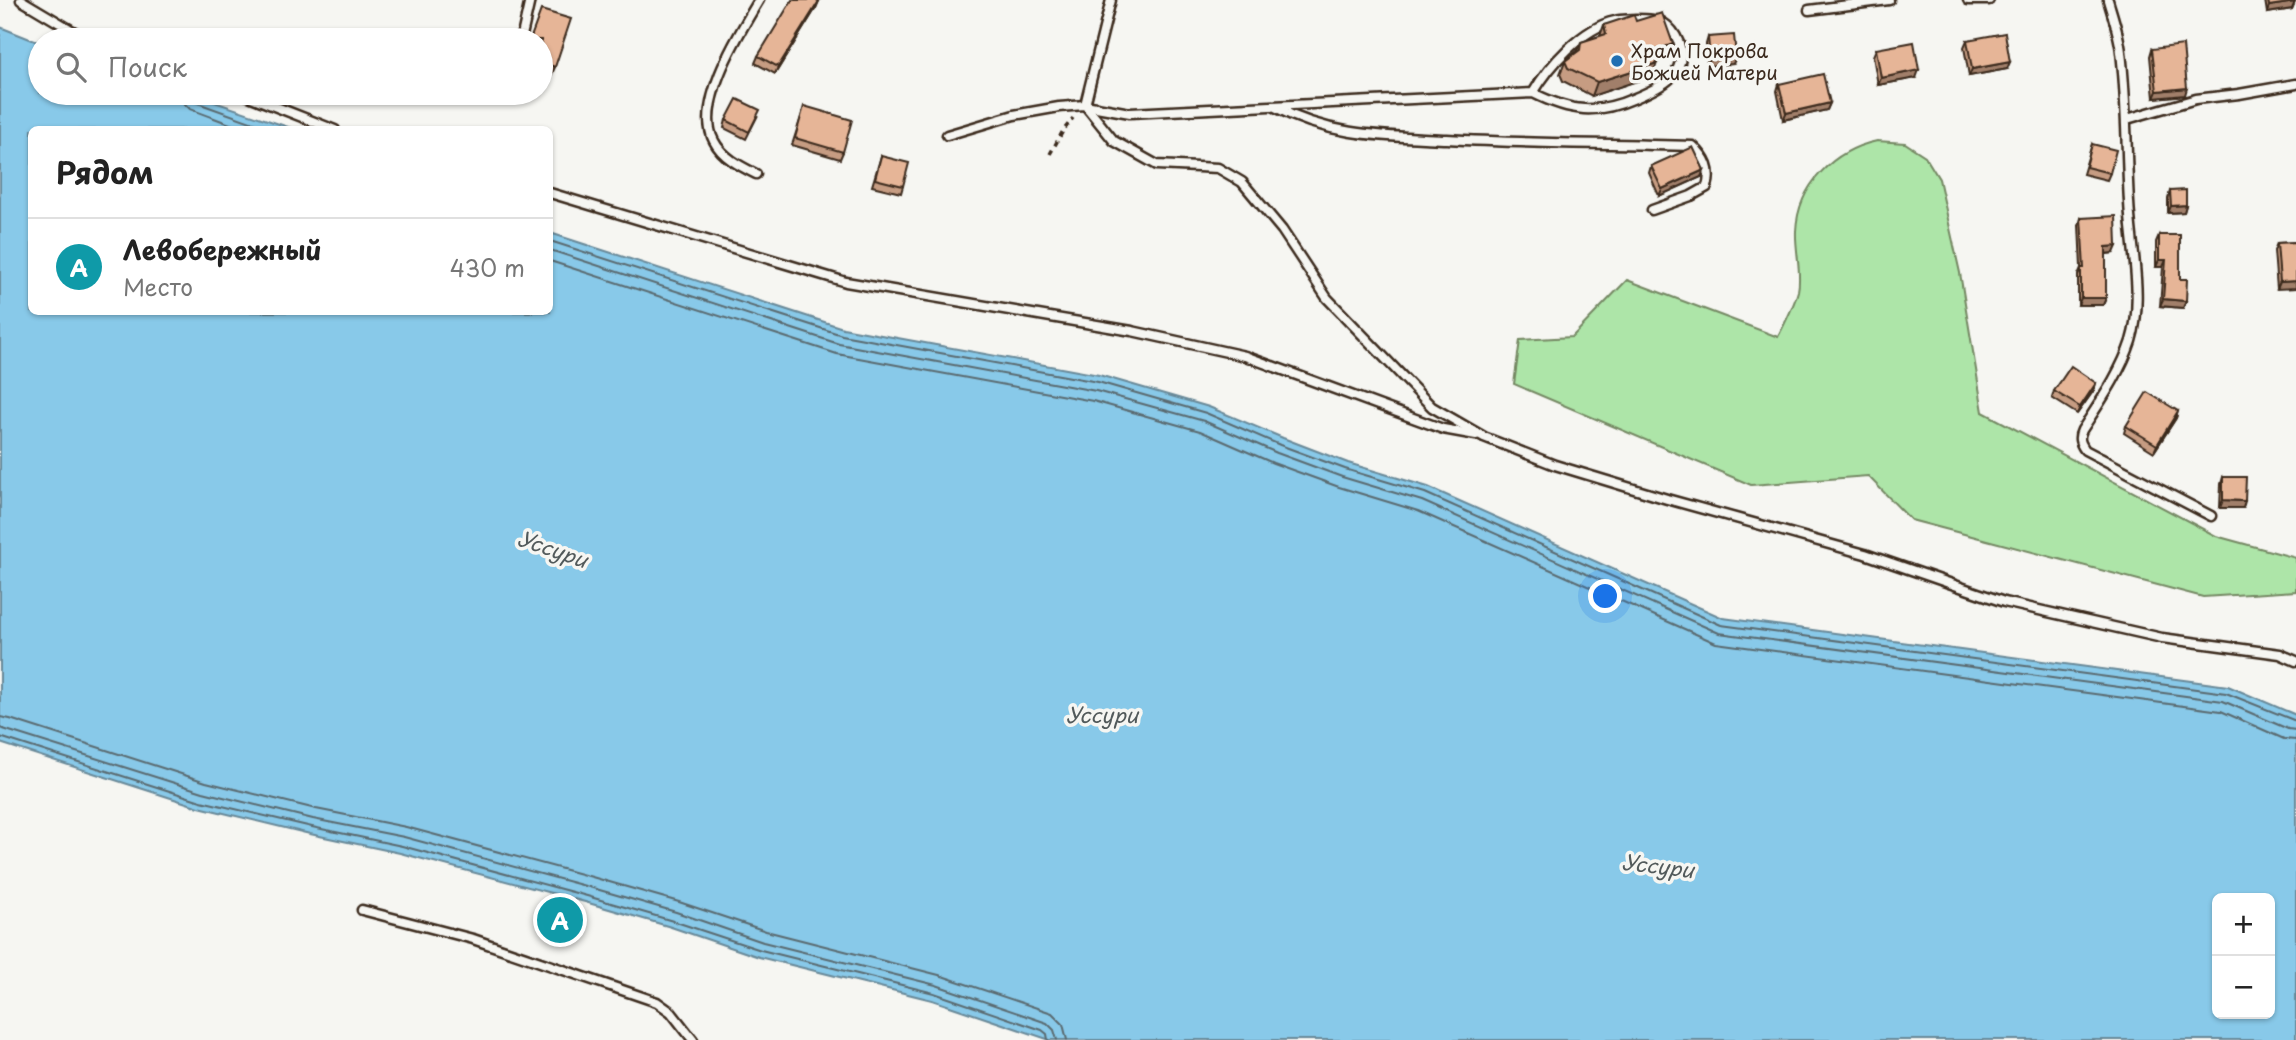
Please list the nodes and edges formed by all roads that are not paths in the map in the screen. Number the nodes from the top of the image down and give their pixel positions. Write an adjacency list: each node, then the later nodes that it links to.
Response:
1 (21, 0): 11 (lane)
2 (530, 0): 12 (lane)
3 (759, 0): 21 (lane)
4 (1111, 0): 16 (lane)
5 (1889, 0): 9 (lane)
6 (1968, 0): 7 (lane)
7 (1989, 0)
8 (2108, 0): 18 (lane)
9 (1878, 1): 10 (lane)
10 (1809, 10)
11 (68, 28)
12 (524, 28)
13 (2296, 84): 18 (lane)
14 (1533, 93): 14 (lane); 17 (lane)
15 (271, 105): 19 (lane)
16 (1085, 105): 17 (lane); 20 (lane); 24 (lane)
17 (1272, 106): 23 (lane)
18 (2127, 119): 25 (lane)
19 (325, 126)
20 (947, 135)
21 (756, 174)
22 (553, 194): 24 (lane)
23 (1652, 210)
24 (1483, 437): 26 (lane)
25 (2211, 516)
26 (2296, 661)
27 (362, 909): 28 (lane)
28 (693, 1040)

